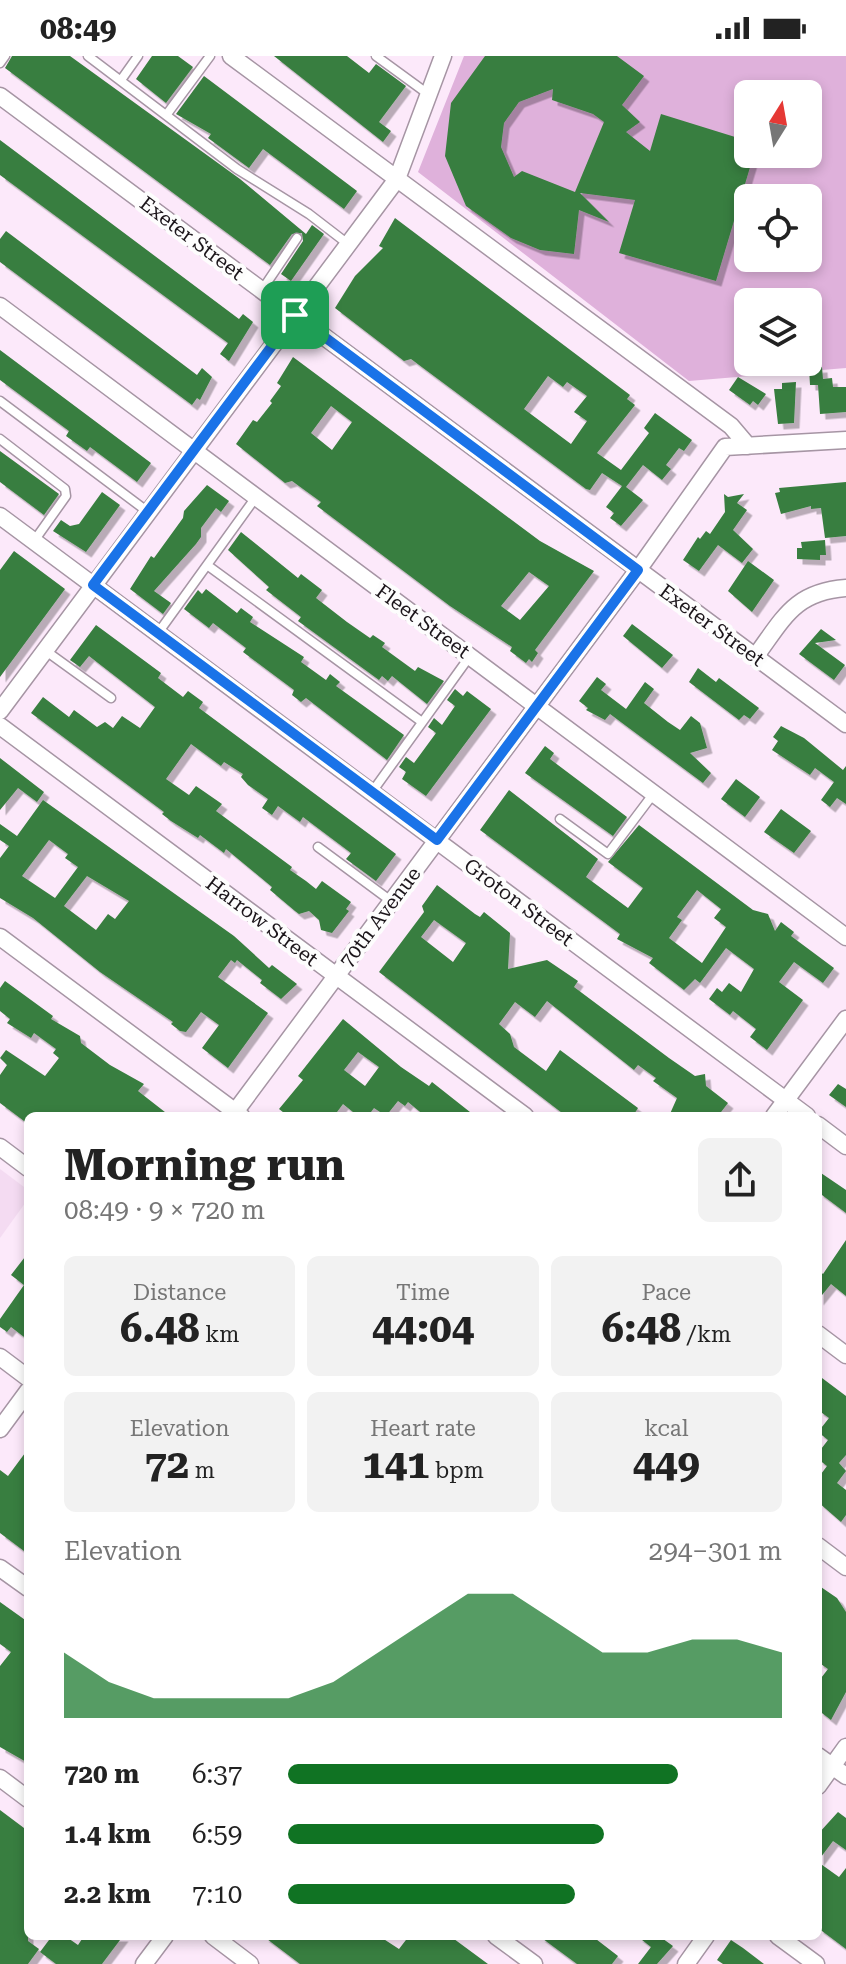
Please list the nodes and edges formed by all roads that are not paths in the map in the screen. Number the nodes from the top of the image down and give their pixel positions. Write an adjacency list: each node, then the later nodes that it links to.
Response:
1 (5, 56): 8 (lane)
2 (88, 56): 9 (lane)
3 (138, 56): 9 (lane)
4 (210, 56): 12 (lane)
5 (231, 56): 13 (street)
6 (376, 56): 10 (lane)
7 (443, 56): 10 (street)
8 (0, 63)
9 (121, 80): 12 (lane)
10 (428, 94): 13 (street)
11 (0, 96): 16 (street, Exeter Street)
12 (167, 114): 15 (lane)
13 (397, 179): 15 (street); 22 (street)
14 (297, 238): 16 (lane)
15 (348, 244): 18 (street)
16 (262, 290): 18 (street, Exeter Street)
17 (0, 306): 23 (street, Fleet Street)
18 (295, 315): 23 (street); 29 (street, Exeter Street)
19 (0, 401): 25 (lane)
20 (0, 439): 27 (lane)
21 (846, 440): 22 (street)
22 (748, 446): 29 (street, 70th Avenue)
23 (194, 450): 24 (street, Fleet Street); 25 (street)
24 (256, 497): 28 (lane); 34 (street, Fleet Street)
25 (148, 512): 30 (street)
26 (0, 516): 27 (street, Groton Street)
27 (34, 541): 30 (street, Groton Street)
28 (207, 565): 32 (lane); 39 (lane)
29 (638, 570): 35 (street, Exeter Street); 37 (street, 70th Avenue)
30 (93, 585): 32 (street, Groton Street); 33 (street)
31 (846, 588): 35 (street)
32 (158, 634): 42 (street, Groton Street)
33 (45, 650): 36 (lane); 38 (street)
34 (470, 655): 37 (street, Fleet Street); 39 (lane)
35 (755, 657): 40 (street, Exeter Street)
36 (111, 698)
37 (538, 705): 43 (street, Fleet Street); 45 (street, 70th Avenue)
38 (0, 711)
39 (422, 722): 42 (lane)
40 (846, 724)
41 (0, 726): 50 (street, Harrow Street)
42 (372, 792): 45 (street, Groton Street)
43 (654, 793): 44 (lane); 49 (street, Fleet Street)
44 (560, 819)
45 (437, 840): 47 (street, 70th Avenue); 52 (street, Groton Street)
46 (318, 847): 47 (lane)
47 (391, 901): 50 (street, 70th Avenue)
48 (0, 937): 53 (street)
49 (846, 937)
50 (336, 976): 54 (street, 70th Avenue); 55 (street, Harrow Street)
51 (846, 1019): 52 (street)
52 (786, 1100): 56 (street); 57 (street, Groton Street)
53 (232, 1112)
54 (238, 1112)
55 (520, 1112)
56 (777, 1112)
57 (802, 1112)
58 (822, 1128): 59 (street)
59 (846, 1146)
60 (0, 1147): 61 (street)
61 (24, 1165)
62 (822, 1337): 63 (street)
63 (846, 1355)
64 (0, 1357): 65 (street)
65 (24, 1375)
66 (24, 1396): 67 (street)
67 (0, 1429)
68 (822, 1549): 69 (street)
69 (846, 1567)
70 (0, 1568): 71 (street)
71 (24, 1585)
72 (846, 1747): 74 (street)
73 (822, 1759): 74 (street)
74 (839, 1771): 76 (street)
75 (0, 1778): 77 (street)
76 (822, 1783)
77 (24, 1796)
78 (162, 1940): 83 (street)
79 (218, 1940): 84 (street)
80 (501, 1940): 85 (street)
81 (703, 1940): 86 (street)
82 (783, 1940): 87 (street)
83 (144, 1964)
84 (250, 1964)
85 (534, 1964)
86 (686, 1964)
87 (816, 1964)

